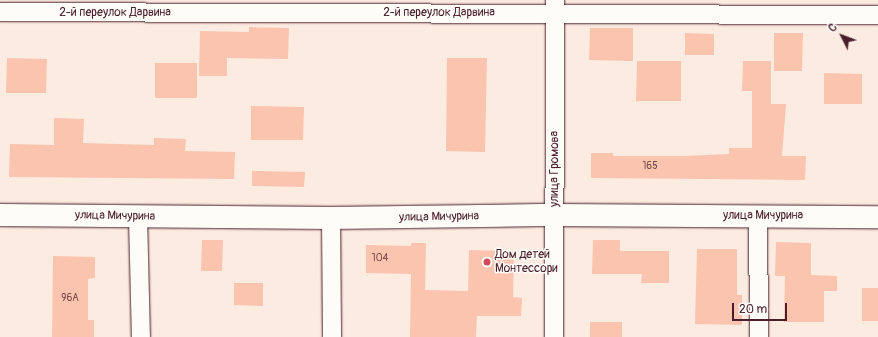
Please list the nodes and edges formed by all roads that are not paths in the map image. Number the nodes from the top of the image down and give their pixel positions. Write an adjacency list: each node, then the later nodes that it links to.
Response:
1 (555, 7): 2 (street, 2-й переулок Дарвина); 3 (street, 2-й переулок Дарвина); 5 (street, улица Громова)
2 (0, 12)
3 (878, 15)
4 (0, 215): 7 (street, улица Мичурина)
5 (555, 215): 6 (street, улица Мичурина); 9 (street, улица Мичурина); 12 (street, улица Громова)
6 (758, 216): 8 (street, улица Мичурина); 13 (street)
7 (138, 217): 9 (street, улица Мичурина); 10 (street)
8 (878, 217)
9 (331, 218): 11 (street)
10 (141, 337)
11 (332, 337)
12 (554, 337)
13 (758, 337)

